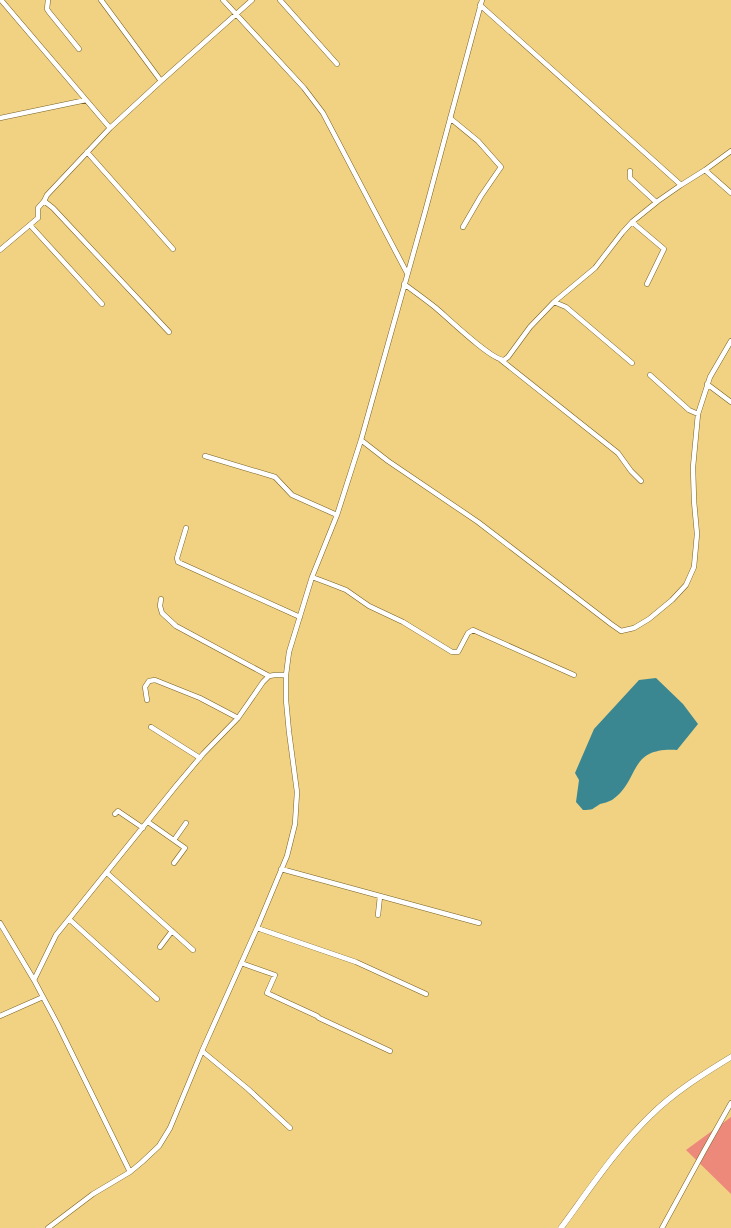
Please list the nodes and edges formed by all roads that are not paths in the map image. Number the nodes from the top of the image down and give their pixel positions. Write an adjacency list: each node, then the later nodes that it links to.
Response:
1 (48, 0): 9 (street)
2 (101, 0): 11 (street)
3 (223, 0): 8 (street)
4 (252, 0): 8 (street)
5 (280, 0): 10 (street)
6 (3, 1): 12 (street)
7 (481, 2): 14 (street); 20 (street)
8 (236, 15): 11 (street); 29 (street)
9 (79, 49)
10 (336, 64)
11 (161, 81): 15 (street)
12 (86, 100): 13 (street); 15 (street)
13 (0, 118)
14 (450, 118): 26 (street); 29 (street)
15 (110, 128): 17 (street)
16 (731, 151): 18 (street)
17 (87, 152): 22 (street); 27 (street)
18 (706, 170): 20 (street); 21 (street)
19 (630, 171): 23 (street)
20 (681, 185): 23 (street)
21 (731, 193)
22 (44, 201): 25 (street); 34 (street)
23 (656, 202): 24 (street)
24 (632, 222): 31 (street); 32 (street)
25 (30, 225): 28 (street); 33 (street)
26 (463, 227)
27 (173, 249)
28 (0, 250)
29 (407, 273): 30 (street)
30 (404, 284): 36 (street); 42 (street)
31 (646, 284)
32 (554, 302): 36 (street); 37 (street)
33 (102, 304)
34 (169, 332)
35 (731, 342): 39 (street)
36 (501, 360): 44 (street)
37 (632, 363)
38 (650, 374): 41 (street)
39 (707, 384): 40 (street); 41 (street)
40 (731, 402)
41 (698, 414): 42 (street)
42 (361, 440): 45 (street)
43 (205, 456): 45 (street)
44 (641, 481)
45 (337, 515): 47 (street)
46 (186, 528): 49 (street)
47 (312, 578): 49 (street); 52 (street)
48 (161, 599): 51 (street)
49 (300, 617): 50 (street)
50 (286, 675): 51 (street); 63 (street)
51 (270, 676): 54 (street)
52 (574, 676)
53 (147, 700): 54 (street)
54 (238, 718): 56 (street)
55 (151, 727): 56 (street)
56 (200, 758): 58 (street)
57 (115, 814): 60 (street)
58 (148, 822): 60 (street); 61 (street)
59 (186, 824): 61 (street)
60 (143, 828): 64 (street)
61 (174, 840): 62 (street)
62 (174, 863)
63 (281, 869): 65 (street); 70 (street)
64 (107, 873): 67 (street); 71 (street)
65 (380, 896): 66 (street); 69 (street)
66 (378, 915)
67 (69, 919): 75 (street); 78 (street)
68 (0, 923): 75 (street)
69 (479, 923)
70 (257, 928): 74 (street); 76 (street)
71 (172, 931): 72 (street); 73 (street)
72 (160, 947)
73 (193, 950)
74 (241, 963): 80 (street); 81 (street)
75 (34, 980): 77 (street)
76 (426, 994)
77 (43, 997): 79 (street); 85 (street)
78 (156, 999)
79 (0, 1016)
80 (202, 1051): 84 (street); 85 (street)
81 (390, 1051)
82 (731, 1057): 87 (street)
83 (731, 1103): 88 (street)
84 (290, 1128)
85 (130, 1172): 86 (street)
86 (48, 1228)
87 (561, 1228)
88 (662, 1228)

